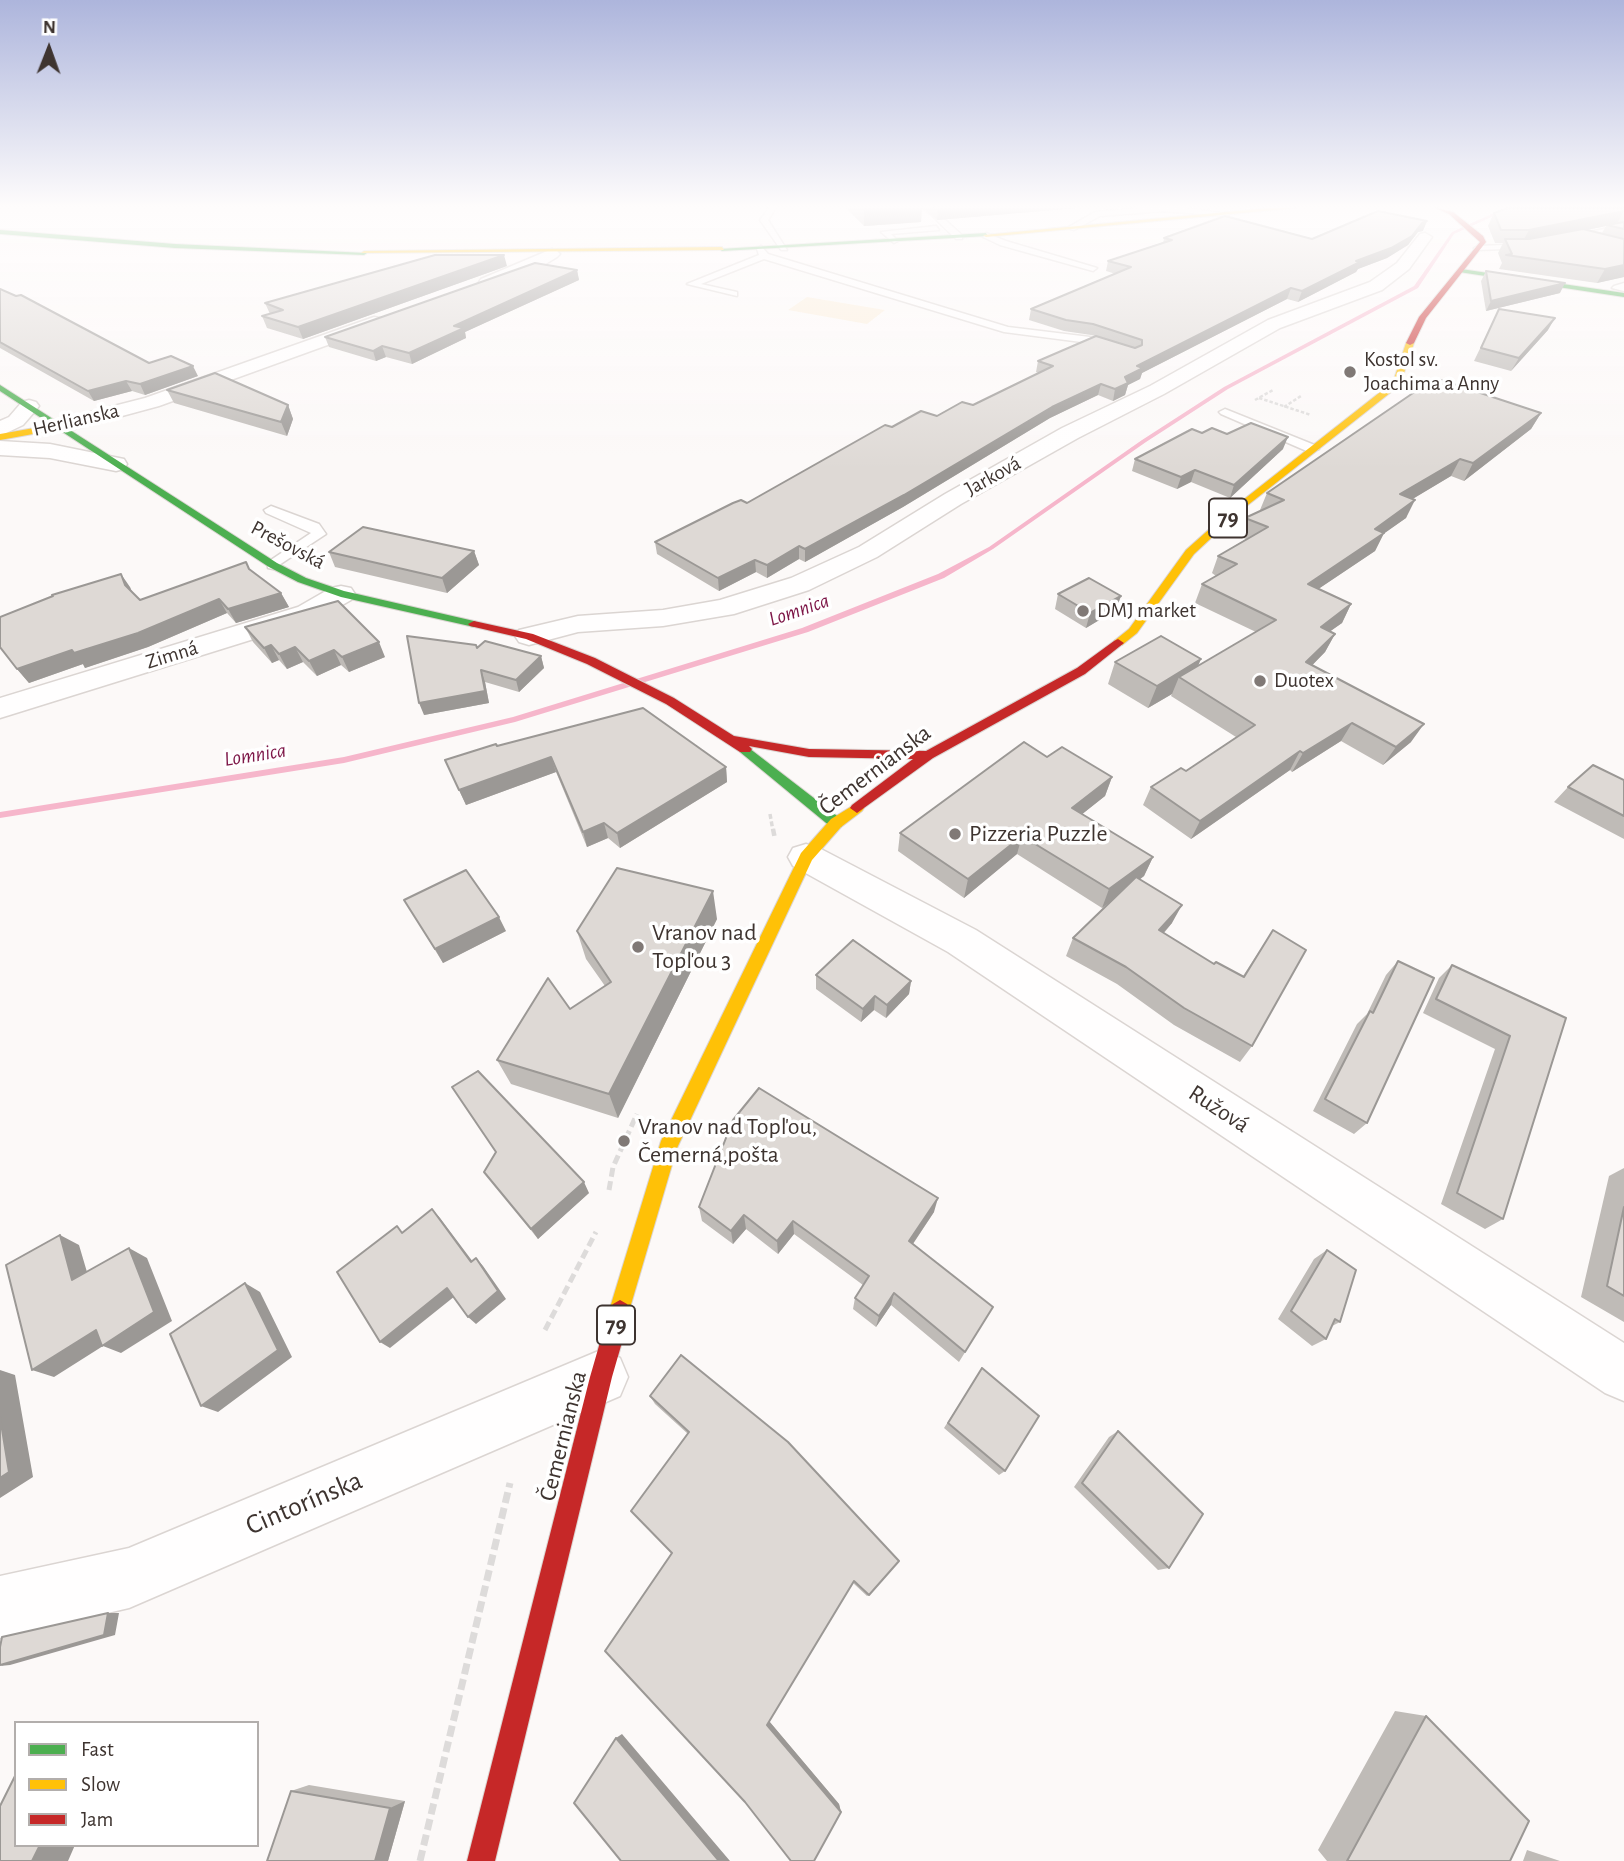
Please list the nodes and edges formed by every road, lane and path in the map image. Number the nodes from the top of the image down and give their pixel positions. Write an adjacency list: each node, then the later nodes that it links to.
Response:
1 (899, 295): 5 (lane)
2 (1352, 295): 21 (street, Jarková)
3 (1441, 295): 17 (main road, Čemernianska / 79)
4 (393, 315): 8 (street, Herlianska)
5 (1122, 351)
6 (0, 387): 9 (main road, Prešovská)
7 (1259, 398): 11 (path)
8 (152, 401): 12 (street, Herlianska); 16 (street, Herlianska)
9 (29, 406): 12 (main road, Prešovská); 13 (street, Herlianska)
10 (1225, 412): 17 (lane)
11 (1311, 415)
12 (63, 426): 14 (main road, Herlianska); 16 (main road, Prešovská)
13 (0, 430)
14 (0, 437)
15 (0, 448): 16 (street)
16 (114, 448): 19 (main road, Prešovská)
17 (1313, 449): 24 (main road, Čemernianska / 79)
18 (271, 510): 19 (lane)
19 (273, 565): 20 (main road, Prešovská)
20 (341, 594): 21 (main road, Prešovská); 22 (street, Zimná)
21 (529, 636): 23 (main road, Prešovská)
22 (0, 708)
23 (731, 738): 24 (main road); 26 (main road)
24 (928, 755): 26 (main road, Čemernianska / 79)
25 (764, 806): 27 (path)
26 (836, 823): 27 (main road, Čemernianska / 79)
27 (790, 850): 28 (street, Ružová); 29 (main road, Čemernianska / 79)
28 (1624, 1374)
29 (601, 1377): 31 (street, Cintorínska); 33 (main road, Čemernianska / 79)
30 (510, 1483): 32 (path)
31 (0, 1607)
32 (420, 1861)
33 (481, 1861)

